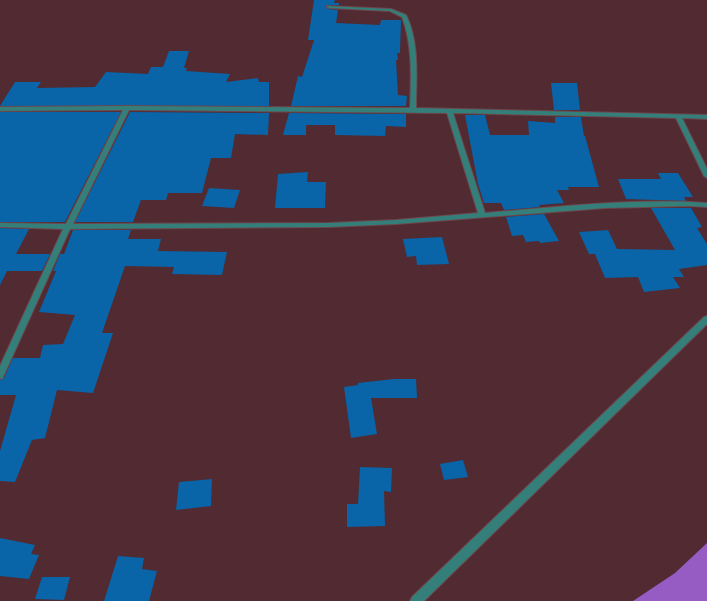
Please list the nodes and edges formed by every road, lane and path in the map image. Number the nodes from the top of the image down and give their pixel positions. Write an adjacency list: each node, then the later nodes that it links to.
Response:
1 (329, 7): 4 (street)
2 (127, 108): 3 (street); 4 (street); 12 (street)
3 (0, 109)
4 (413, 110): 5 (street)
5 (450, 112): 6 (street); 10 (street)
6 (678, 116): 7 (street); 8 (street)
7 (707, 117)
8 (707, 176)
9 (707, 205): 10 (street)
10 (482, 215): 12 (street)
11 (0, 225): 12 (street)
12 (68, 227): 14 (street)
13 (707, 319): 15 (street)
14 (0, 375)
15 (416, 601)

